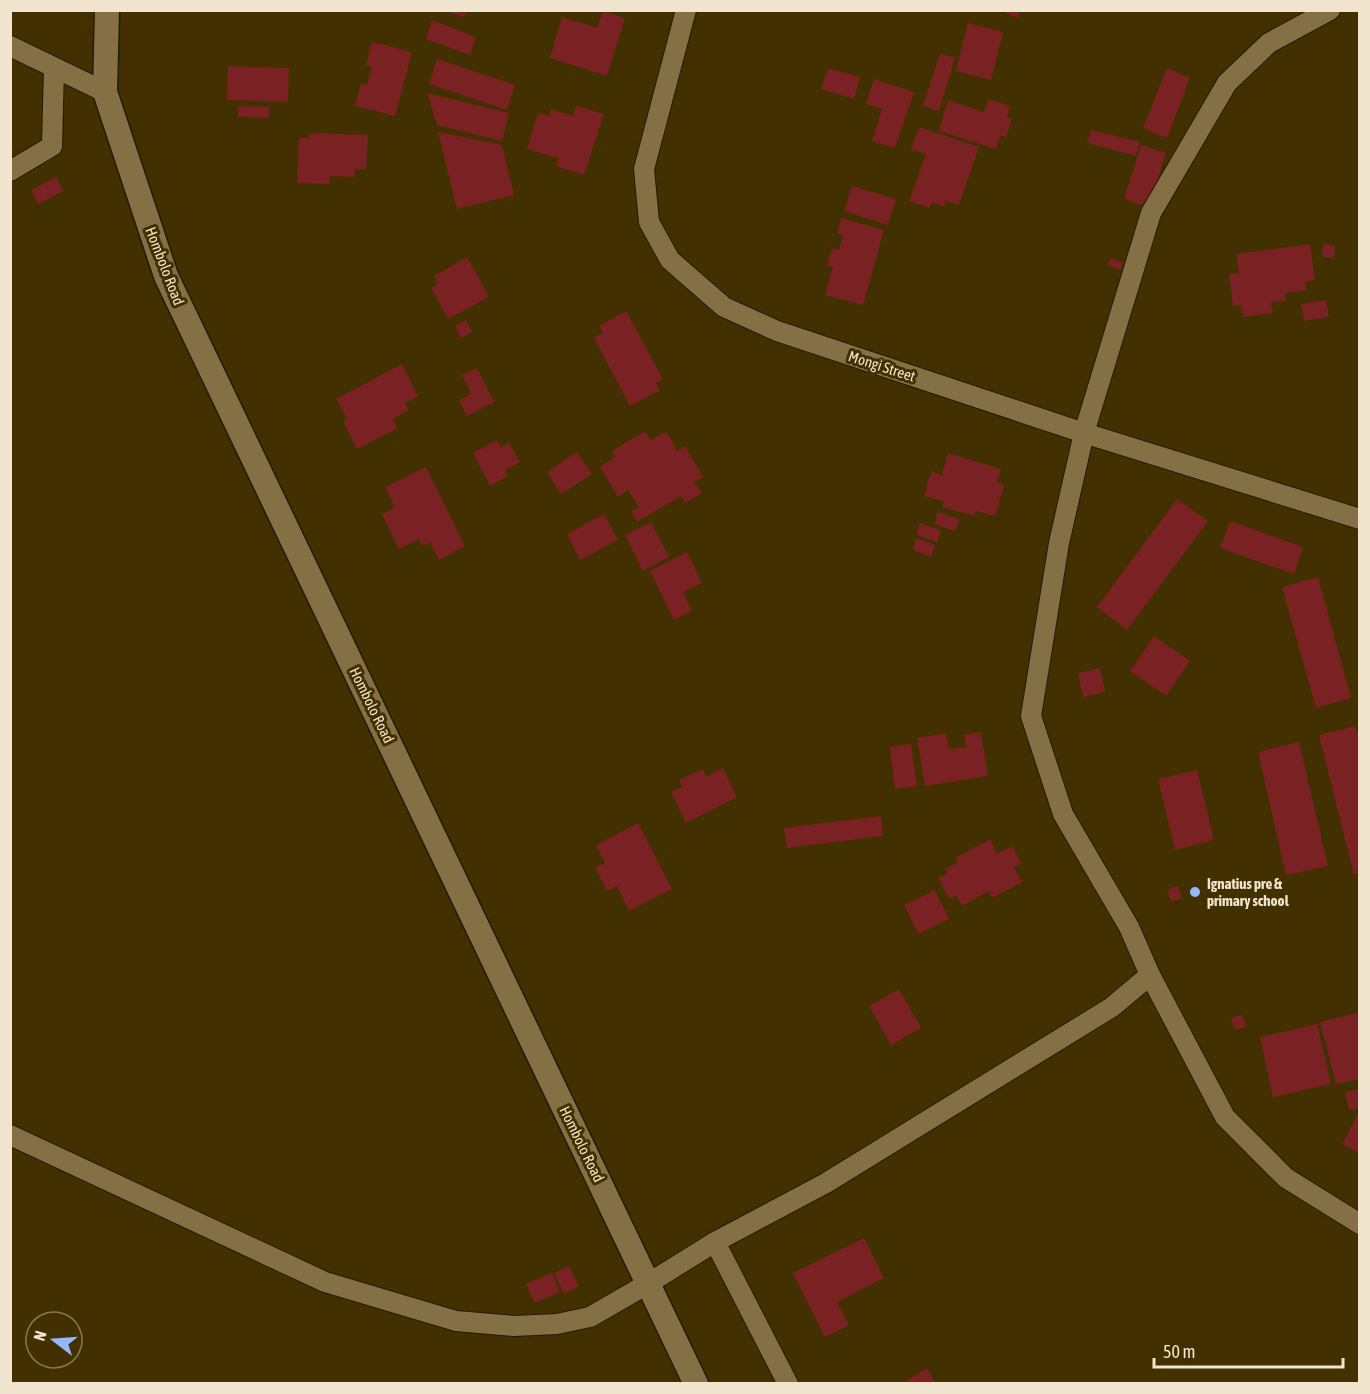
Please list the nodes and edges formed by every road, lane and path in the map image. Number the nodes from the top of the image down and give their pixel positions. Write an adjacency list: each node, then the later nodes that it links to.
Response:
1 (106, 10): 6 (street, Hombolo Road)
2 (686, 10): 8 (street, Mongi Street)
3 (1330, 10): 8 (street)
4 (10, 46): 5 (street)
5 (54, 68): 6 (street); 7 (street)
6 (105, 92): 14 (street, Hombolo Road)
7 (10, 171)
8 (1084, 433): 9 (street, Mongi Street); 10 (street)
9 (1359, 519)
10 (1150, 975): 12 (street); 13 (street)
11 (10, 1135): 14 (street)
12 (1359, 1224)
13 (715, 1242): 14 (street); 16 (street)
14 (649, 1283): 15 (street, Hombolo Road)
15 (696, 1383)
16 (788, 1383)

